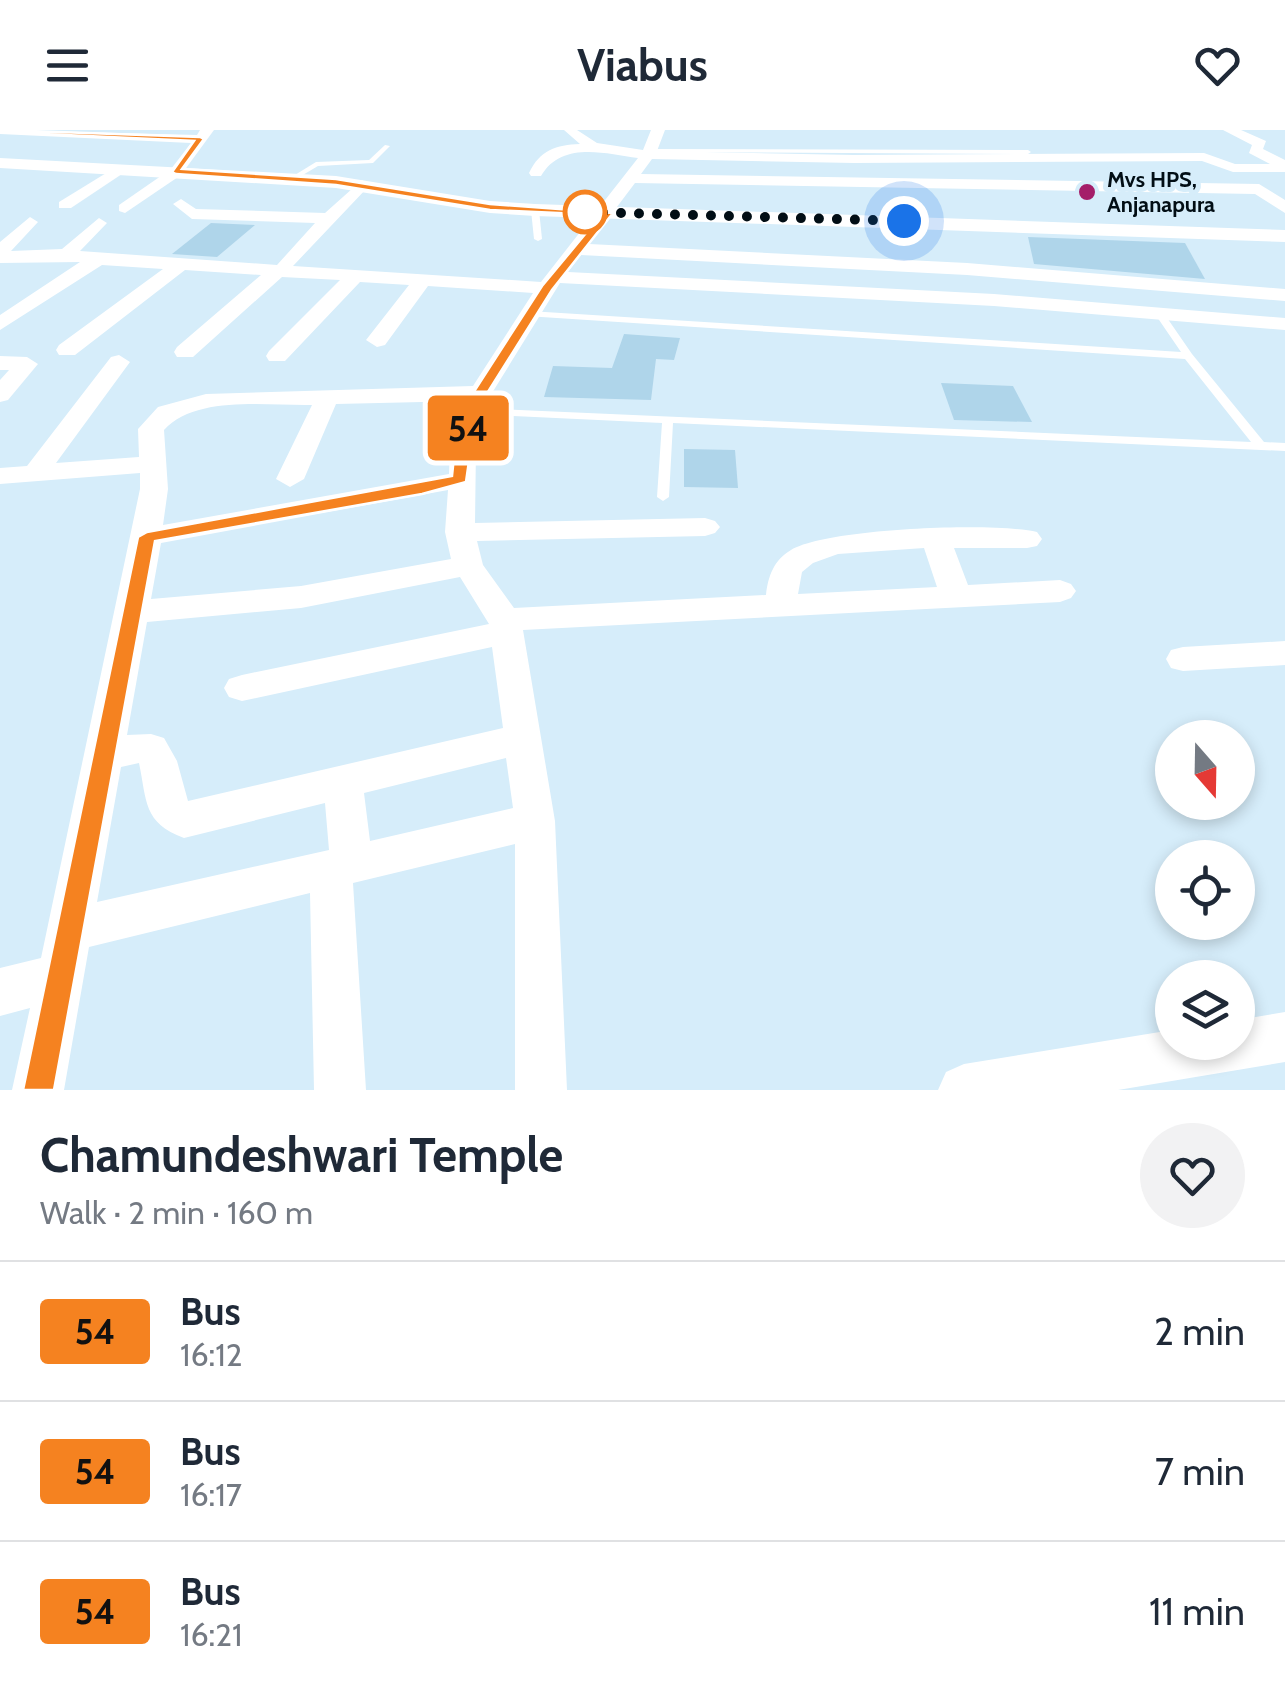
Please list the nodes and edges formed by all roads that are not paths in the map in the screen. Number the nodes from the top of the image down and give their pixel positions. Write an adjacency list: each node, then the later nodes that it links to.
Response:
1 (1, 130): 3 (street)
2 (1230, 130): 11 (street)
3 (52, 131): 4 (street)
4 (96, 132): 6 (street)
5 (570, 132): 13 (street)
6 (148, 133): 7 (street)
7 (204, 134): 26 (street)
8 (1174, 142): 17 (street)
9 (990, 144): 16 (lane)
10 (386, 146): 28 (lane)
11 (1264, 146): 12 (street); 19 (street)
12 (1285, 146)
13 (598, 149): 15 (street); 27 (street)
14 (1028, 152): 16 (lane)
15 (647, 154): 16 (street); 30 (street); 41 (street)
16 (853, 156): 17 (street)
17 (1214, 158): 23 (street)
18 (0, 163): 24 (street)
19 (1285, 167): 23 (street)
20 (1007, 168): 30 (street)
21 (1119, 168): 32 (street)
22 (1176, 168): 33 (street)
23 (1233, 168): 34 (street)
24 (120, 170): 26 (street); 37 (street)
25 (1072, 170): 31 (street)
26 (176, 172): 28 (street); 38 (street)
27 (536, 173)
28 (294, 178): 29 (street)
29 (362, 185): 40 (street); 42 (street)
30 (1020, 185): 31 (street)
31 (1082, 186): 32 (street)
32 (1140, 187): 33 (street)
33 (1200, 188): 34 (street)
34 (1259, 189): 35 (street); 39 (street)
35 (1285, 190)
36 (181, 204): 42 (street)
37 (65, 205)
38 (126, 208)
39 (1285, 208)
40 (535, 210): 41 (street); 46 (lane)
41 (608, 213): 45 (street); 47 (street)
42 (329, 218): 51 (street)
43 (30, 222): 48 (street)
44 (99, 223): 49 (street)
45 (1285, 236)
46 (538, 239)
47 (579, 249): 54 (street); 55 (street)
48 (0, 254): 49 (street)
49 (83, 257): 50 (street); 60 (street)
50 (180, 264): 51 (street); 62 (street)
51 (281, 266): 52 (street); 63 (street)
52 (356, 274): 53 (street); 64 (street)
53 (424, 280): 54 (street); 61 (street)
54 (551, 282): 57 (street); 58 (street)
55 (1262, 293): 56 (street); 59 (street)
56 (1285, 295)
57 (529, 314): 65 (lane); 70 (street)
58 (1160, 314): 59 (street); 65 (lane)
59 (1285, 321)
60 (0, 324)
61 (377, 340)
62 (67, 350)
63 (185, 352)
64 (277, 356)
65 (1188, 356): 72 (lane)
66 (119, 362): 75 (street)
67 (0, 363): 68 (street)
68 (0, 395)
69 (327, 398): 70 (street); 74 (street); 77 (street)
70 (476, 402): 71 (lane); 78 (street)
71 (668, 419): 72 (lane); 79 (lane)
72 (1260, 446): 73 (lane)
73 (1285, 447)
74 (150, 464): 75 (street); 81 (street)
75 (35, 473): 76 (street)
76 (0, 476)
77 (290, 479)
78 (460, 479): 81 (street); 84 (street)
79 (663, 497)
80 (704, 527): 84 (street)
81 (147, 537): 88 (street)
82 (936, 539): 83 (street); 86 (street); 87 (street)
83 (1028, 539)
84 (464, 549): 88 (street); 89 (street)
85 (1060, 591): 86 (street)
86 (955, 594): 87 (street)
87 (782, 604): 89 (street)
88 (130, 612): 94 (street)
89 (505, 626): 92 (street); 93 (street)
90 (1285, 653): 91 (street)
91 (1183, 659)
92 (242, 688)
93 (521, 738): 95 (street); 96 (street)
94 (103, 755): 95 (street); 98 (street)
95 (342, 781): 97 (street)
96 (535, 820): 97 (street); 104 (street)
97 (341, 866): 98 (street); 103 (street)
98 (70, 930): 99 (street)
99 (60, 977): 100 (street); 102 (street)
100 (0, 992)
101 (1285, 1037): 105 (street)
102 (38, 1090)
103 (340, 1090)
104 (541, 1090)
105 (964, 1090)

